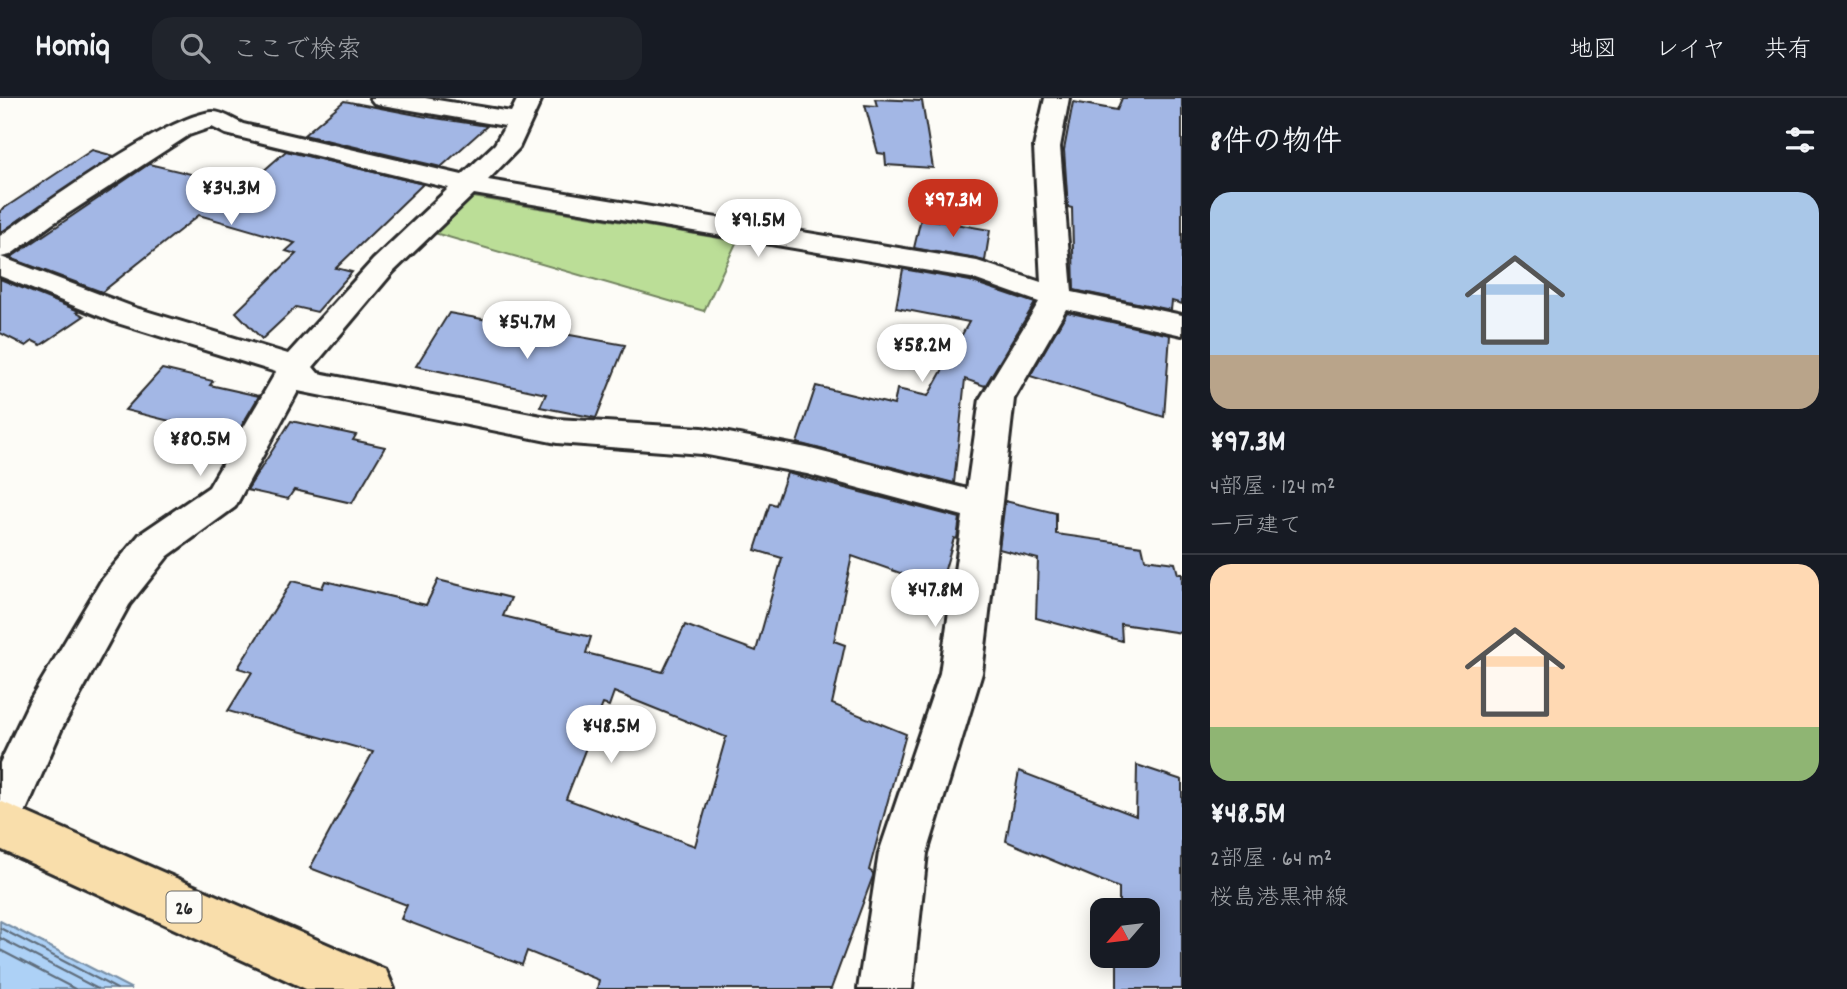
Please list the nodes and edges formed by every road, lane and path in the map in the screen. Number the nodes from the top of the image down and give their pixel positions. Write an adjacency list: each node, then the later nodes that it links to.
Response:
1 (382, 98): 4 (street)
2 (1056, 98): 8 (street)
3 (215, 109): 5 (street); 6 (street)
4 (525, 109): 5 (street)
5 (470, 185): 8 (street); 10 (street)
6 (0, 249)
7 (0, 266): 10 (street)
8 (1056, 298): 9 (street); 11 (street)
9 (1182, 325)
10 (295, 367): 11 (street); 12 (street)
11 (982, 507): 15 (street)
12 (0, 815)
13 (0, 825): 14 (main road, 26)
14 (367, 989)
15 (886, 989)

